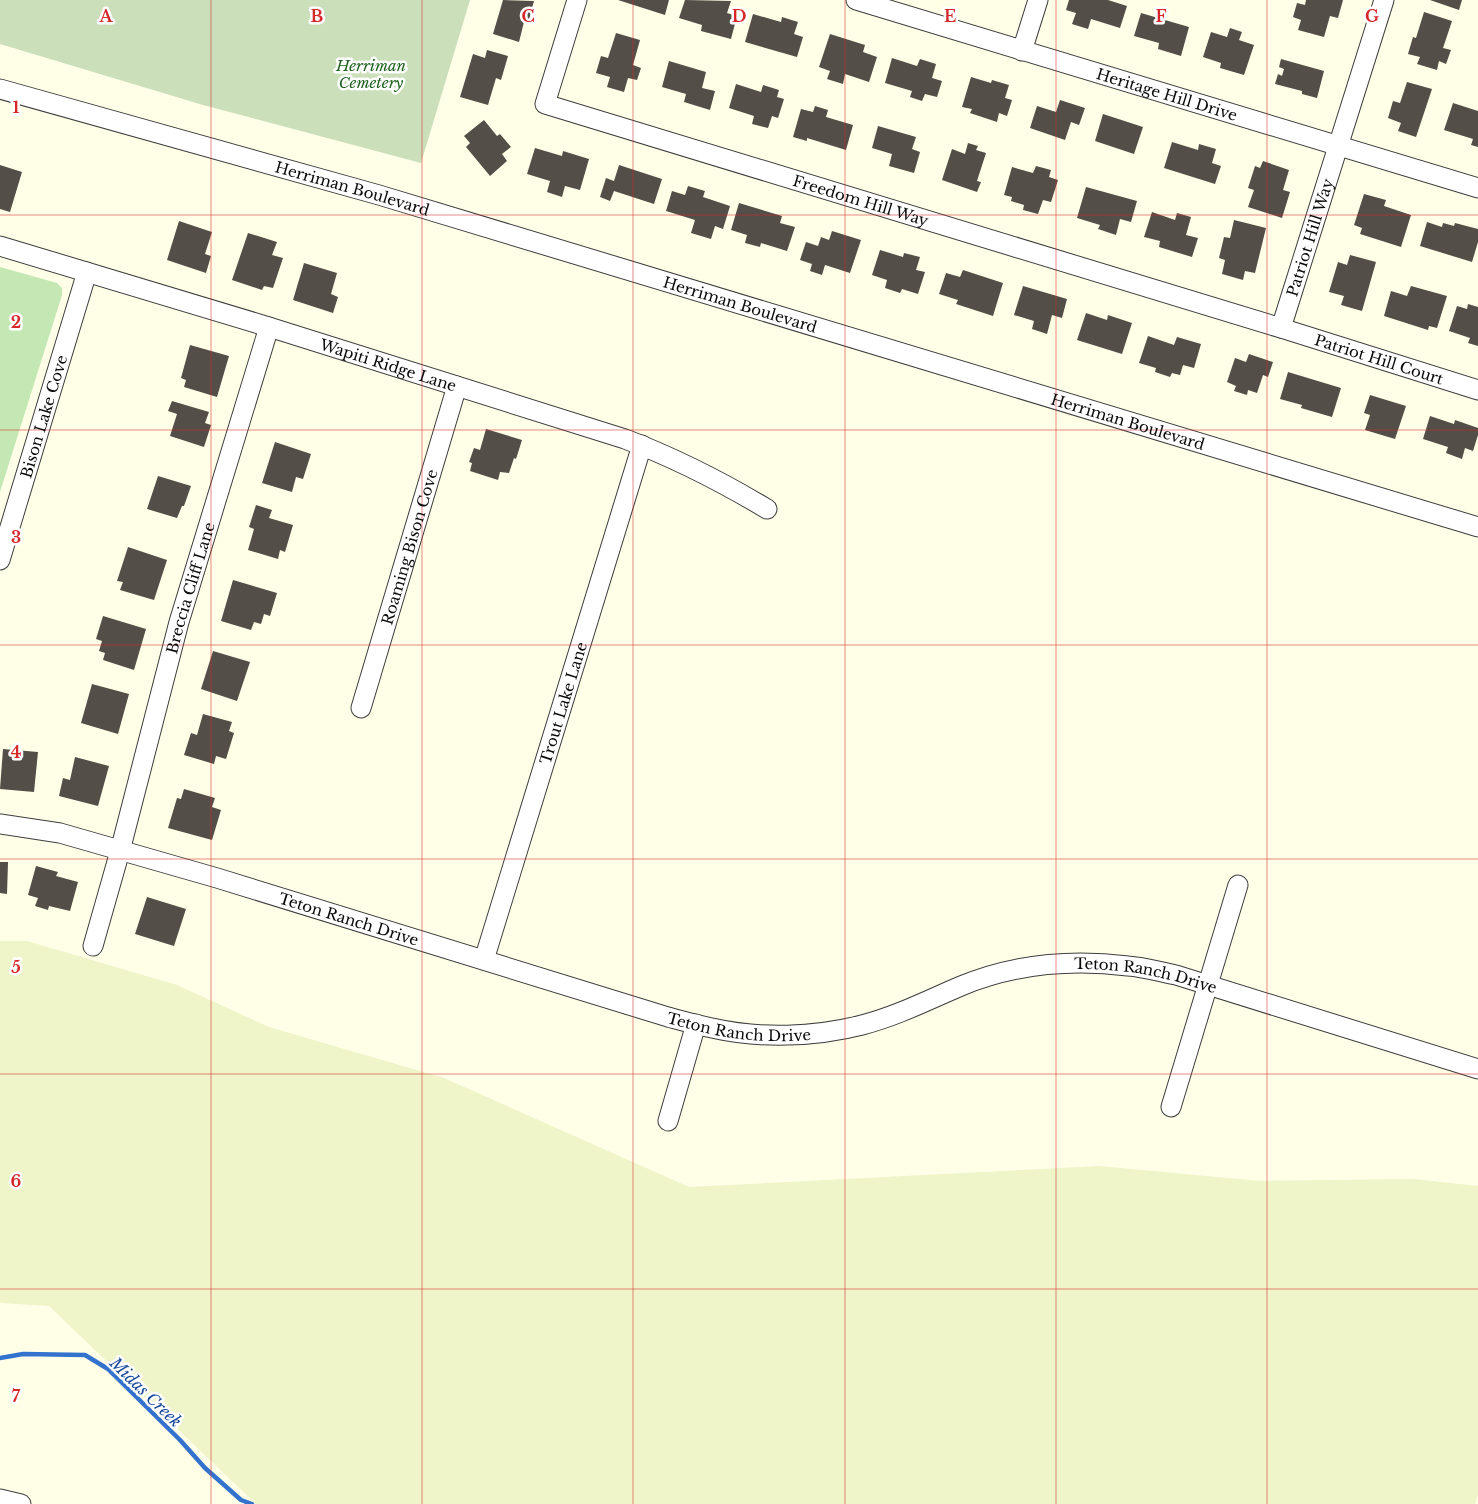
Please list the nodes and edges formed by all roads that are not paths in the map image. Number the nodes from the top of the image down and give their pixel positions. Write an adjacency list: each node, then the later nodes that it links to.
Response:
1 (577, 0): 12 (street, Freedom Hill Way)
2 (856, 0): 5 (street, Heritage Hill Drive)
3 (1038, 0): 5 (street)
4 (1384, 0): 7 (street, Patriot Hill Way)
5 (1022, 52): 7 (street, Heritage Hill Drive)
6 (0, 89): 17 (street, Herriman Boulevard)
7 (1339, 147): 8 (street, Heritage Hill Drive); 12 (street, Patriot Hill Way)
8 (1478, 188)
9 (0, 246): 10 (street, Wapiti Ridge Lane)
10 (87, 272): 11 (street, Wapiti Ridge Lane); 18 (street, Bison Lake Cove)
11 (269, 327): 13 (street, Wapiti Ridge Lane); 21 (street, Breccia Cliff Lane)
12 (1281, 328): 14 (street, Patriot Hill Court)
13 (457, 386): 15 (street, Wapiti Ridge Lane); 19 (street, Roaming Bison Cove)
14 (1478, 390)
15 (642, 445): 16 (street, Wapiti Ridge Lane); 24 (street, Trout Lake Lane)
16 (767, 509)
17 (1478, 527)
18 (0, 560)
19 (361, 708)
20 (0, 824): 21 (street, Teton Ranch Drive)
21 (120, 851): 23 (street, Breccia Cliff Lane); 24 (street, Teton Ranch Drive)
22 (1238, 885): 25 (street)
23 (93, 946)
24 (484, 960): 26 (street, Teton Ranch Drive)
25 (1208, 986): 26 (street, Teton Ranch Drive); 27 (street, Teton Ranch Drive); 28 (street)
26 (696, 1024): 29 (street)
27 (1478, 1069)
28 (1171, 1107)
29 (668, 1120)
30 (0, 1499): 31 (street)
31 (21, 1504)

